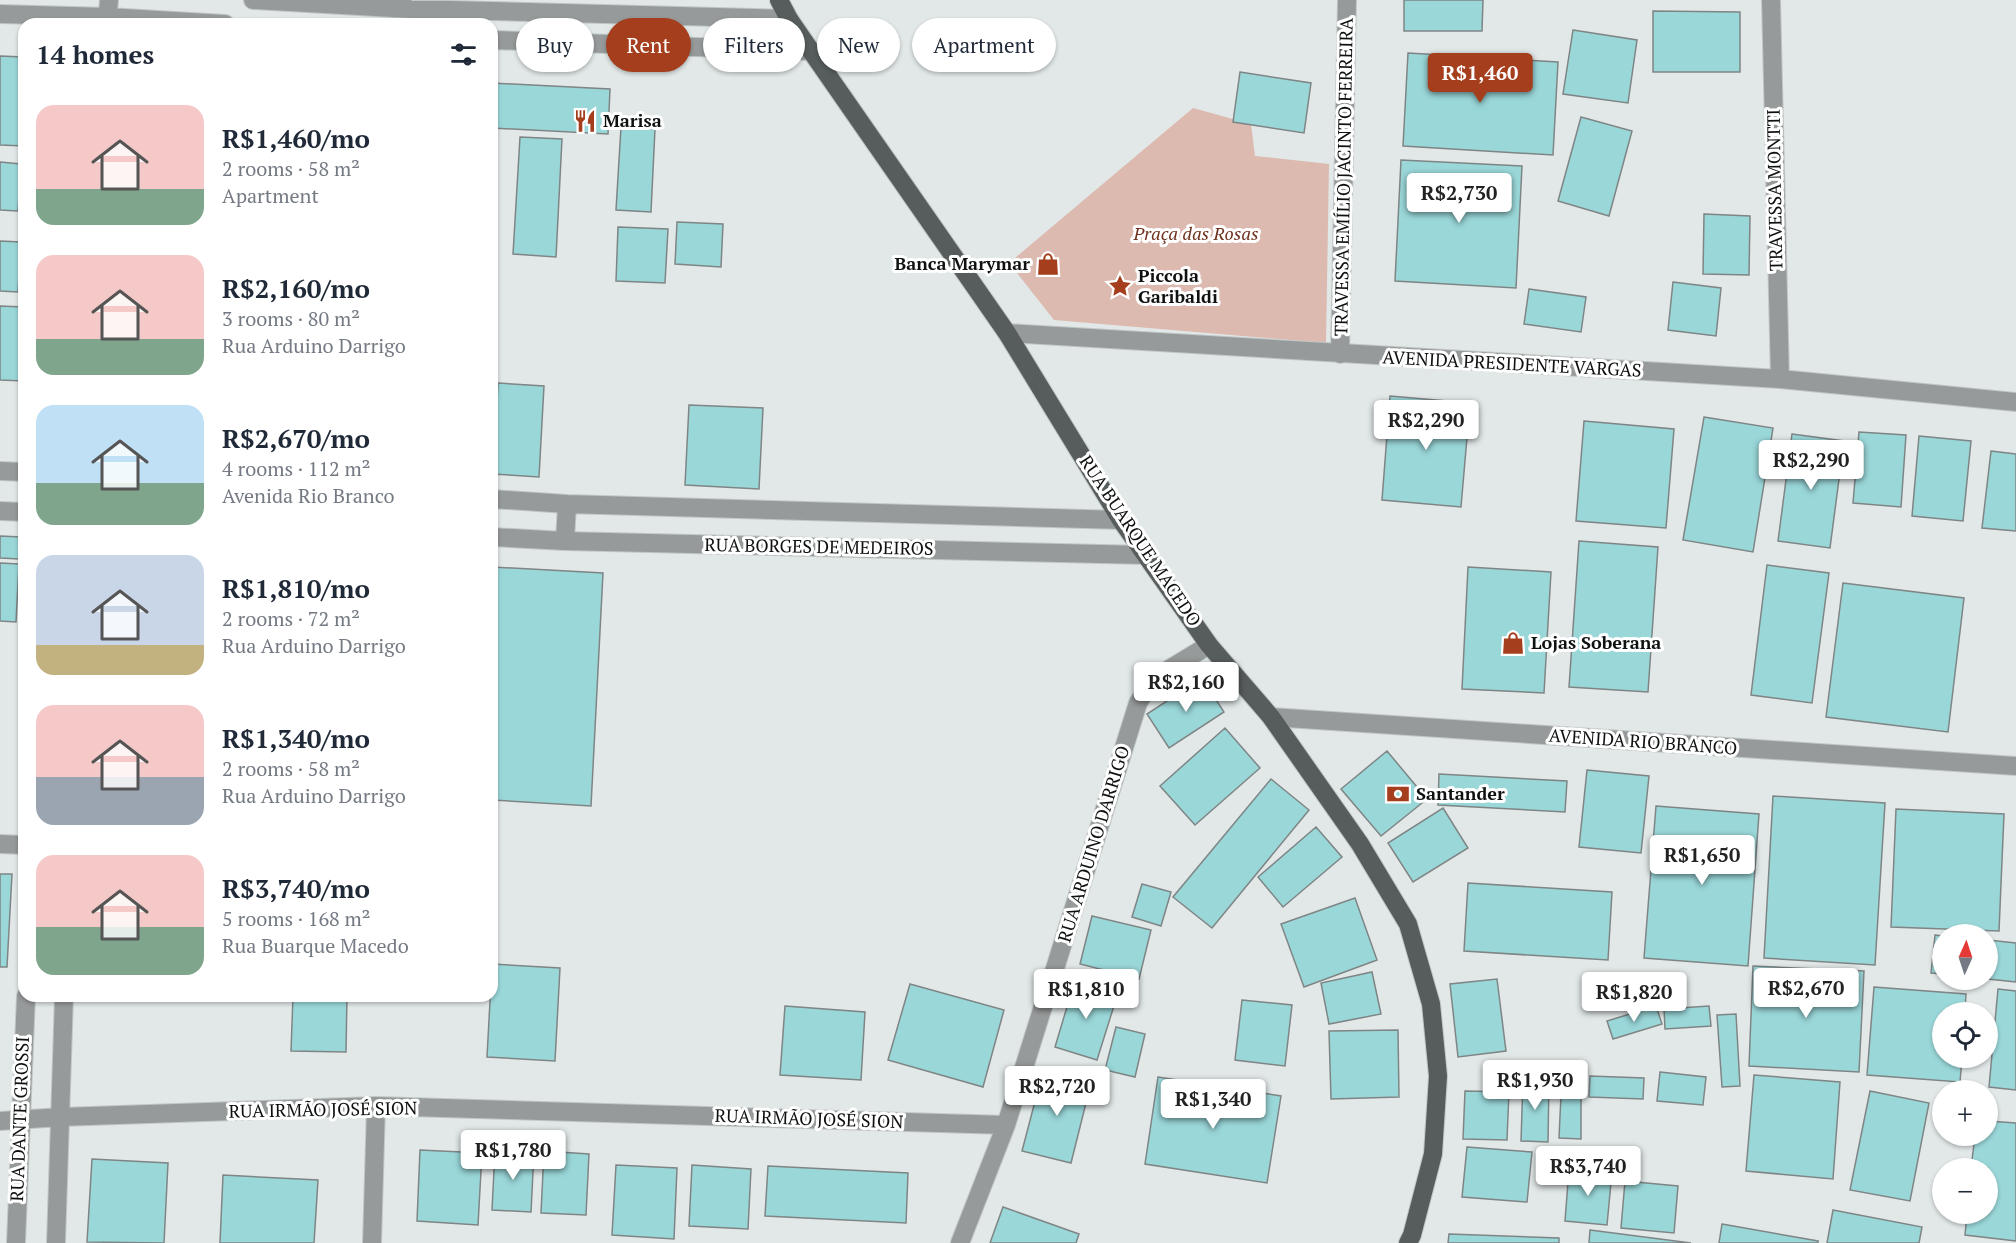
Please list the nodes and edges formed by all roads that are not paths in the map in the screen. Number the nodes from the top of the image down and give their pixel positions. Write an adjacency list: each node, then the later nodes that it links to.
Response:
1 (253, 0): 8 (street)
2 (779, 0): 10 (main road, RUA BUARQUE MACEDO)
3 (1347, 0): 16 (street, TRAVESSA EMÍLIO JACINTO FERREIRA)
4 (1771, 0): 17 (street, TRAVESSA MONTTI)
5 (71, 13): 6 (street); 7 (street)
6 (0, 14)
7 (108, 14): 9 (street)
8 (411, 17): 11 (street)
9 (155, 18)
10 (788, 18)
11 (703, 19)
12 (498, 40): 14 (street)
13 (805, 42): 14 (main road, RUA BUARQUE MACEDO)
14 (811, 51): 15 (main road, RUA BUARQUE MACEDO)
15 (1007, 333): 16 (street, AVENIDA PRESIDENTE VARGAS); 25 (main road, RUA BUARQUE MACEDO)
16 (1340, 354): 17 (street, AVENIDA PRESIDENTE VARGAS)
17 (1780, 379): 18 (street, AVENIDA PRESIDENTE VARGAS)
18 (2016, 402)
19 (0, 471): 20 (street)
20 (18, 472)
21 (498, 499): 22 (street, RUA BORGES DE MEDEIROS)
22 (567, 504): 25 (street, RUA BORGES DE MEDEIROS); 27 (street)
23 (0, 511): 24 (street)
24 (18, 512)
25 (1121, 520): 28 (main road, RUA BUARQUE MACEDO)
26 (498, 537): 27 (street, RUA BORGES DE MEDEIROS)
27 (565, 541): 28 (street, RUA BORGES DE MEDEIROS)
28 (1146, 555): 29 (main road, RUA BUARQUE MACEDO)
29 (1209, 645): 30 (main road, RUA BUARQUE MACEDO); 40 (street, RUA ARDUINO DARRIGO)
30 (1270, 717): 31 (street, AVENIDA RIO BRANCO); 45 (main road, RUA BUARQUE MACEDO)
31 (2016, 766)
32 (0, 844): 33 (street)
33 (18, 845)
34 (26, 1002): 38 (street, RUA DANTE GROSSI)
35 (64, 1002): 37 (street)
36 (376, 1107): 37 (street, RUA IRMÃO JOSÉ SION); 40 (street, RUA IRMÃO JOSÉ SION); 43 (street)
37 (61, 1117): 38 (street, RUA IRMÃO JOSÉ SION); 42 (street)
38 (20, 1120): 39 (street, RUA IRMÃO JOSÉ SION); 41 (street, RUA DANTE GROSSI)
39 (0, 1121)
40 (1006, 1125): 44 (street, RUA ARDUINO DARRIGO)
41 (16, 1243)
42 (56, 1243)
43 (372, 1243)
44 (960, 1243)
45 (1408, 1243)

